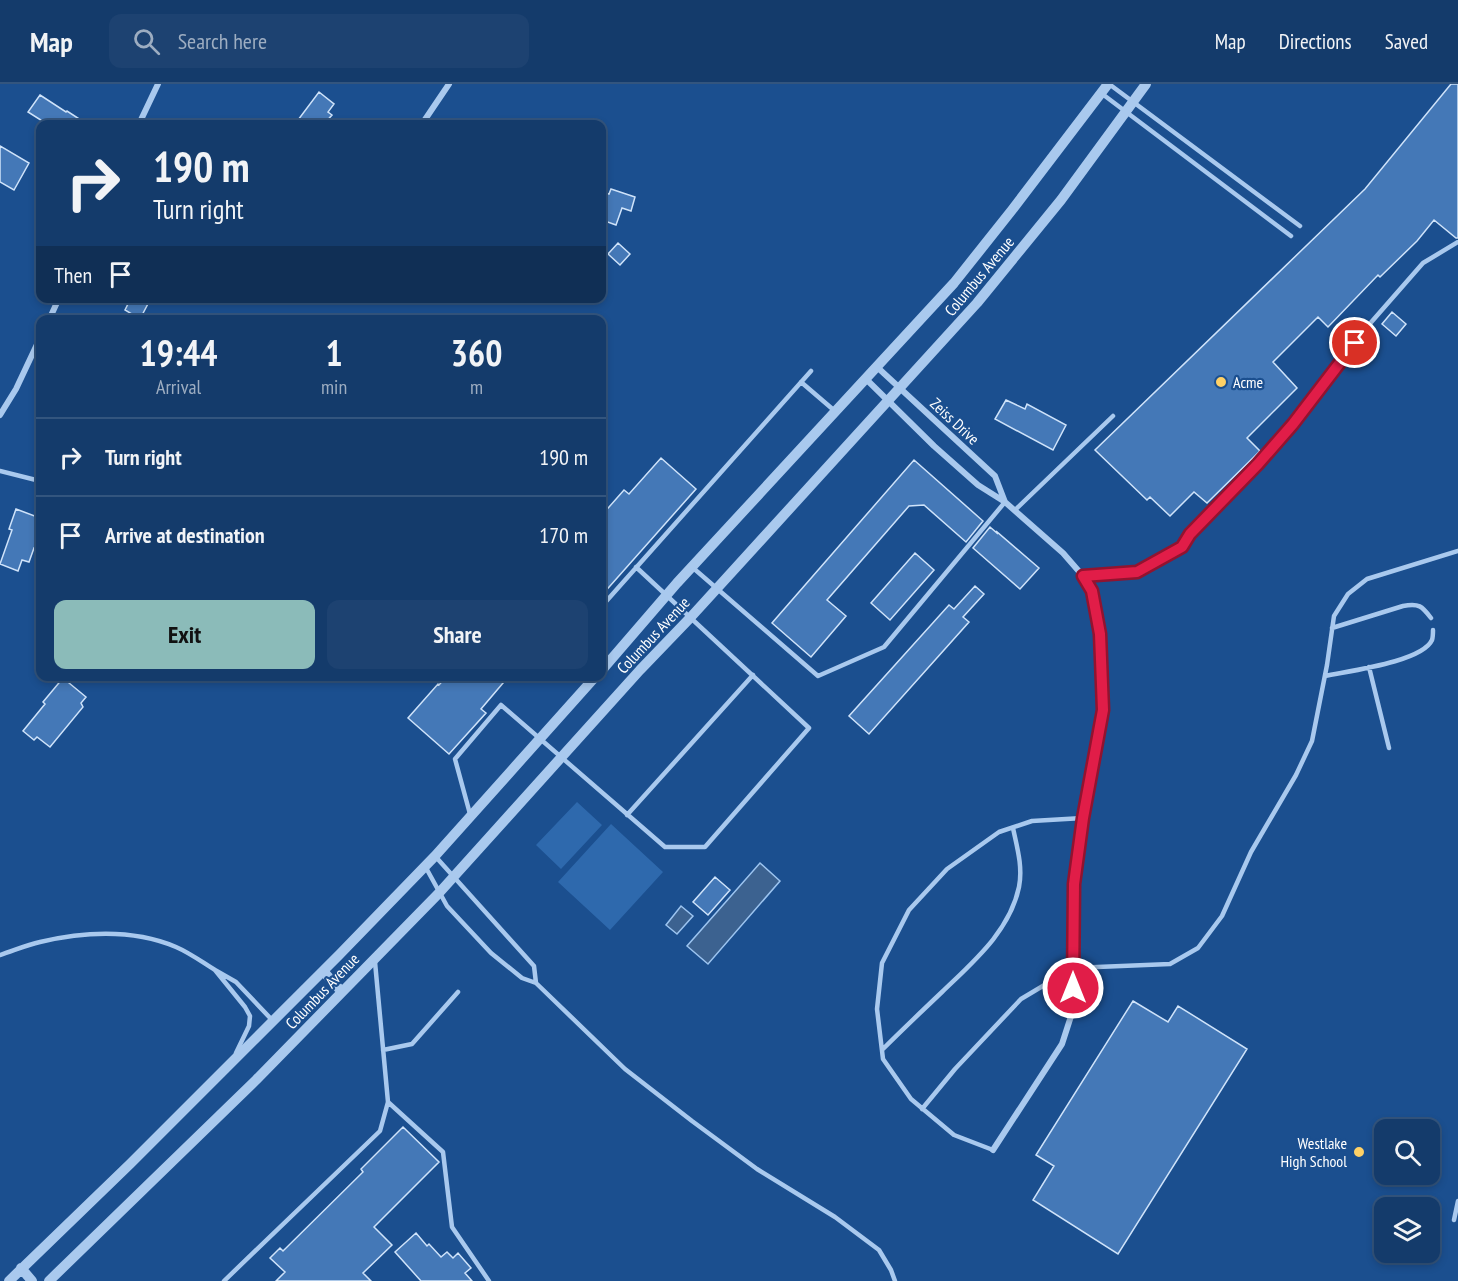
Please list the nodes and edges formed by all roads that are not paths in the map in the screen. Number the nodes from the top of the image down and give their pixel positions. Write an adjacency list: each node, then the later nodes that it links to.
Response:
1 (158, 84): 8 (street)
2 (449, 84): 9 (street)
3 (1108, 84): 5 (street, Columbus Avenue); 6 (lane)
4 (1146, 84): 6 (street, Columbus Avenue)
5 (1101, 93): 7 (lane); 14 (street, Columbus Avenue)
6 (1133, 102): 7 (street, Columbus Avenue); 10 (lane)
7 (1126, 112): 11 (lane); 18 (street, Columbus Avenue)
8 (141, 120)
9 (425, 120)
10 (1300, 226)
11 (1291, 236)
12 (1458, 242): 30 (lane)
13 (36, 346): 21 (street)
14 (877, 367): 16 (street, Columbus Avenue); 18 (street, Zeiss Drive)
15 (812, 371): 17 (lane)
16 (866, 379): 19 (street, Zeiss Drive); 20 (street, Columbus Avenue)
17 (801, 382): 20 (lane); 28 (lane)
18 (900, 388): 19 (street, Columbus Avenue); 25 (street, Zeiss Drive)
19 (888, 401): 25 (street, Zeiss Drive); 31 (street, Columbus Avenue)
20 (836, 412): 29 (street, Columbus Avenue)
21 (0, 415)
22 (1113, 416): 26 (lane)
23 (0, 471): 24 (lane)
24 (36, 481)
25 (1005, 502): 26 (street, Zeiss Drive); 31 (lane)
26 (1015, 510): 30 (street, Zeiss Drive)
27 (1458, 551): 36 (lane)
28 (636, 567): 32 (lane); 33 (lane)
29 (692, 567): 31 (lane); 32 (street, Columbus Avenue)
30 (1083, 576): 48 (street, Zeiss Drive)
31 (716, 588): 34 (street, Columbus Avenue)
32 (666, 596): 34 (lane); 38 (street, Columbus Avenue)
33 (606, 601)
34 (690, 618): 40 (lane); 45 (street, Columbus Avenue)
35 (1431, 618): 36 (lane)
36 (1332, 628): 41 (lane)
37 (1433, 630): 39 (lane)
38 (606, 663)
39 (1369, 667): 41 (lane); 44 (lane)
40 (753, 675): 46 (lane); 46 (lane)
41 (1325, 676): 56 (lane)
42 (590, 681): 43 (street, Columbus Avenue)
43 (540, 739): 45 (lane); 47 (street, Columbus Avenue); 47 (lane)
44 (1389, 748)
45 (561, 758): 46 (lane); 52 (street, Columbus Avenue)
46 (627, 815)
47 (470, 817): 50 (street, Columbus Avenue)
48 (1083, 818): 49 (lane); 56 (street, Zeiss Drive)
49 (1013, 828): 64 (lane); 64 (lane)
50 (435, 856): 51 (street, Columbus Avenue); 52 (lane)
51 (424, 866): 53 (lane); 58 (street, Columbus Avenue)
52 (453, 877): 53 (street, Columbus Avenue); 59 (lane)
53 (439, 893): 55 (street, Columbus Avenue); 59 (lane)
54 (0, 955): 57 (lane)
55 (375, 958): 60 (street, Columbus Avenue); 63 (lane)
56 (1073, 968): 67 (lane); 68 (street, Zeiss Drive)
57 (215, 970): 62 (lane); 65 (lane)
58 (322, 971): 60 (street); 62 (street, Columbus Avenue)
59 (536, 983): 77 (lane)
60 (342, 992): 74 (street, Columbus Avenue)
61 (458, 992): 63 (lane)
62 (273, 1021): 65 (street, Columbus Avenue)
63 (383, 1050): 66 (lane)
64 (882, 1050): 67 (lane)
65 (232, 1061): 71 (street, Columbus Avenue)
66 (388, 1102): 75 (lane); 76 (lane)
67 (922, 1109): 68 (lane)
68 (993, 1150)
69 (1458, 1201): 70 (lane)
70 (1454, 1220)
71 (21, 1268): 72 (street, Columbus Avenue); 73 (street)
72 (9, 1281)
73 (32, 1281)
74 (50, 1281)
75 (224, 1281)
76 (489, 1281)
77 (895, 1281)

